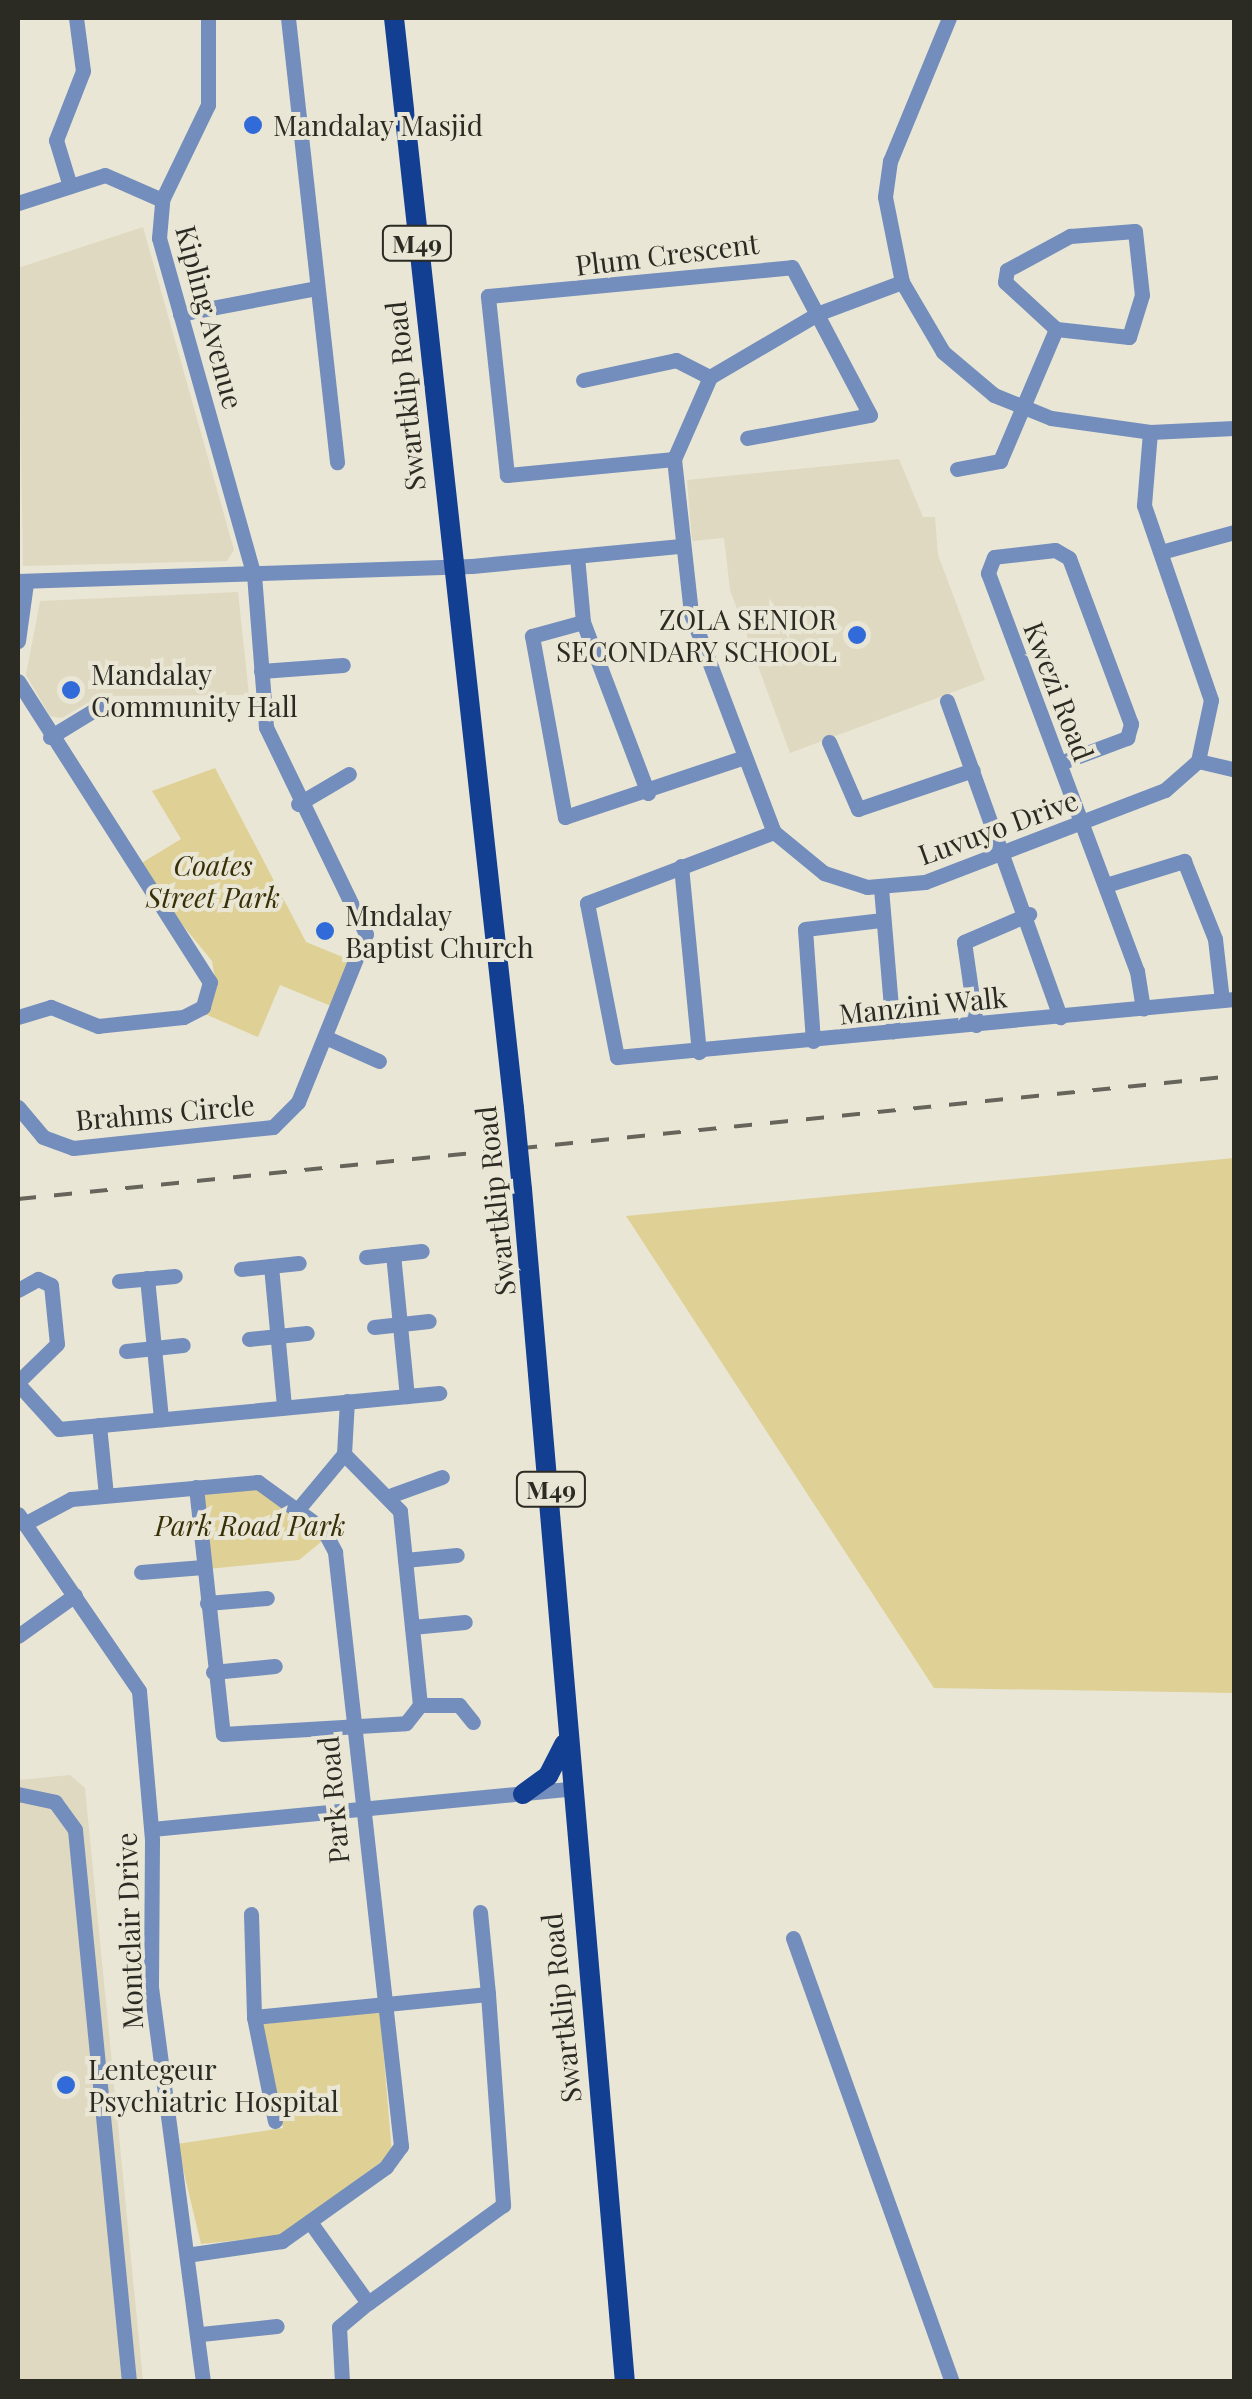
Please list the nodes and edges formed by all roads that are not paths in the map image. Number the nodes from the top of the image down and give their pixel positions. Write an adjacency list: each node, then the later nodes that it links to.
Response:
1 (76, 18): 6 (street)
2 (208, 18): 7 (street, Kipling Avenue)
3 (288, 18): 10 (street)
4 (394, 18): 27 (main road, Swartklip Road / M49)
5 (950, 18): 9 (street)
6 (70, 186): 7 (street); 8 (street)
7 (162, 200): 12 (street, Kipling Avenue)
8 (18, 203)
9 (902, 282): 11 (street); 16 (street)
10 (311, 289): 12 (street); 21 (street)
11 (819, 313): 14 (street); 19 (street); 20 (street, Plum Crescent)
12 (180, 314): 28 (street, Kipling Avenue)
13 (1056, 329): 13 (street); 16 (street)
14 (710, 377): 15 (street); 20 (street)
15 (583, 380)
16 (1022, 410): 18 (street); 22 (street)
17 (1234, 428): 18 (street)
18 (1150, 432): 25 (street)
19 (747, 438)
20 (674, 459): 24 (street)
21 (337, 462)
22 (957, 469)
23 (1234, 532): 25 (street)
24 (681, 546): 26 (street); 39 (street)
25 (1161, 552): 40 (street)
26 (577, 556): 27 (street); 30 (street)
27 (448, 567): 28 (street); 114 (main road, Swartklip Road / M49, bridge)
28 (254, 576): 29 (street); 33 (street, Brahms Circle)
29 (22, 582): 31 (street)
30 (583, 622): 45 (street); 45 (street)
31 (18, 641)
32 (343, 665): 33 (street)
33 (261, 670): 46 (street, Brahms Circle)
34 (18, 681): 37 (street)
35 (947, 701): 43 (street)
36 (143, 707): 37 (street)
37 (50, 737): 58 (street)
38 (829, 742): 43 (street)
39 (744, 757): 45 (street); 48 (street)
40 (1198, 761): 42 (street); 47 (street, Luvuyo Drive)
41 (1060, 763): 41 (street, Kwezi Road); 47 (street, Kwezi Road)
42 (1234, 769)
43 (973, 770): 49 (street)
44 (349, 774): 46 (street)
45 (648, 792)
46 (298, 804): 61 (street, Brahms Circle)
47 (1081, 823): 49 (street, Luvuyo Drive); 51 (street, Kwezi Road)
48 (774, 832): 50 (street); 52 (street)
49 (1006, 852): 52 (street, Luvuyo Drive); 53 (street)
50 (681, 866): 63 (street); 63 (street, Manzini Walk)
51 (1106, 886): 55 (street); 56 (street, Kwezi Road)
52 (881, 888): 54 (street)
53 (1029, 914): 57 (street); 59 (street)
54 (882, 920): 60 (street); 62 (street)
55 (1228, 1000): 56 (street, Manzini Walk)
56 (1143, 1009): 57 (street, Manzini Walk)
57 (1060, 1016): 59 (street, Manzini Walk)
58 (18, 1017)
59 (976, 1026): 60 (street, Manzini Walk)
60 (893, 1032): 62 (street, Manzini Walk)
61 (324, 1037): 64 (street); 65 (street, Brahms Circle)
62 (813, 1041): 63 (street, Manzini Walk)
63 (699, 1052)
64 (379, 1061)
65 (18, 1107)
66 (422, 1252): 67 (street)
67 (394, 1254): 68 (street); 77 (street)
68 (366, 1257)
69 (299, 1264): 70 (street)
70 (271, 1266): 71 (street); 80 (street)
71 (241, 1269)
72 (176, 1276): 73 (street)
73 (148, 1278): 74 (street); 83 (street)
74 (119, 1281)
75 (18, 1290): 85 (street)
76 (428, 1321): 77 (street)
77 (400, 1324): 78 (street); 87 (street)
78 (374, 1327)
79 (307, 1333): 80 (street)
80 (278, 1336): 81 (street); 89 (street)
81 (249, 1339)
82 (183, 1345): 83 (street)
83 (154, 1348): 84 (street); 90 (street)
84 (126, 1351)
85 (18, 1383): 91 (street)
86 (439, 1393): 87 (street)
87 (407, 1396): 88 (street)
88 (347, 1402): 89 (street); 92 (street)
89 (284, 1408): 90 (street)
90 (161, 1419): 91 (street)
91 (98, 1425): 96 (street)
92 (344, 1454): 95 (street); 97 (street)
93 (442, 1477): 95 (street)
94 (196, 1487): 96 (street, Park Road); 97 (street, Park Road); 101 (street)
95 (392, 1495): 100 (street)
96 (106, 1496): 98 (street, Park Road)
97 (299, 1508): 113 (street, Park Road)
98 (21, 1519): 103 (street, Montclair Drive)
99 (457, 1555): 100 (street)
100 (405, 1560): 107 (street)
101 (203, 1567): 102 (street); 105 (street)
102 (141, 1572)
103 (75, 1595): 108 (street); 119 (street, Montclair Drive)
104 (267, 1598): 105 (street)
105 (207, 1604): 110 (street)
106 (465, 1622): 107 (street)
107 (412, 1626): 111 (street)
108 (18, 1636)
109 (275, 1666): 110 (street)
110 (214, 1672): 113 (street)
111 (420, 1705): 112 (street); 113 (street)
112 (473, 1722)
113 (352, 1728): 118 (street, Park Road)
114 (568, 1735): 115 (main road, Swartklip Road / M49); 117 (main road)
115 (571, 1789): 117 (street); 135 (main road, Swartklip Road / M49)
116 (18, 1794): 132 (street)
117 (523, 1794): 118 (street)
118 (360, 1810): 119 (street); 124 (street, Park Road)
119 (152, 1829): 128 (street, Montclair Drive)
120 (480, 1912): 123 (street)
121 (251, 1914): 125 (street)
122 (793, 1938): 136 (street)
123 (488, 1994): 124 (street); 129 (street)
124 (386, 2004): 125 (street); 127 (street, Park Road)
125 (254, 2017): 126 (street)
126 (275, 2121)
127 (310, 2222): 128 (street, Park Road); 129 (street)
128 (193, 2254): 131 (street, Montclair Drive)
129 (368, 2303): 134 (street)
130 (277, 2326): 131 (street)
131 (202, 2334): 133 (street, Montclair Drive)
132 (128, 2382)
133 (203, 2382)
134 (342, 2382)
135 (625, 2382)
136 (952, 2382)

